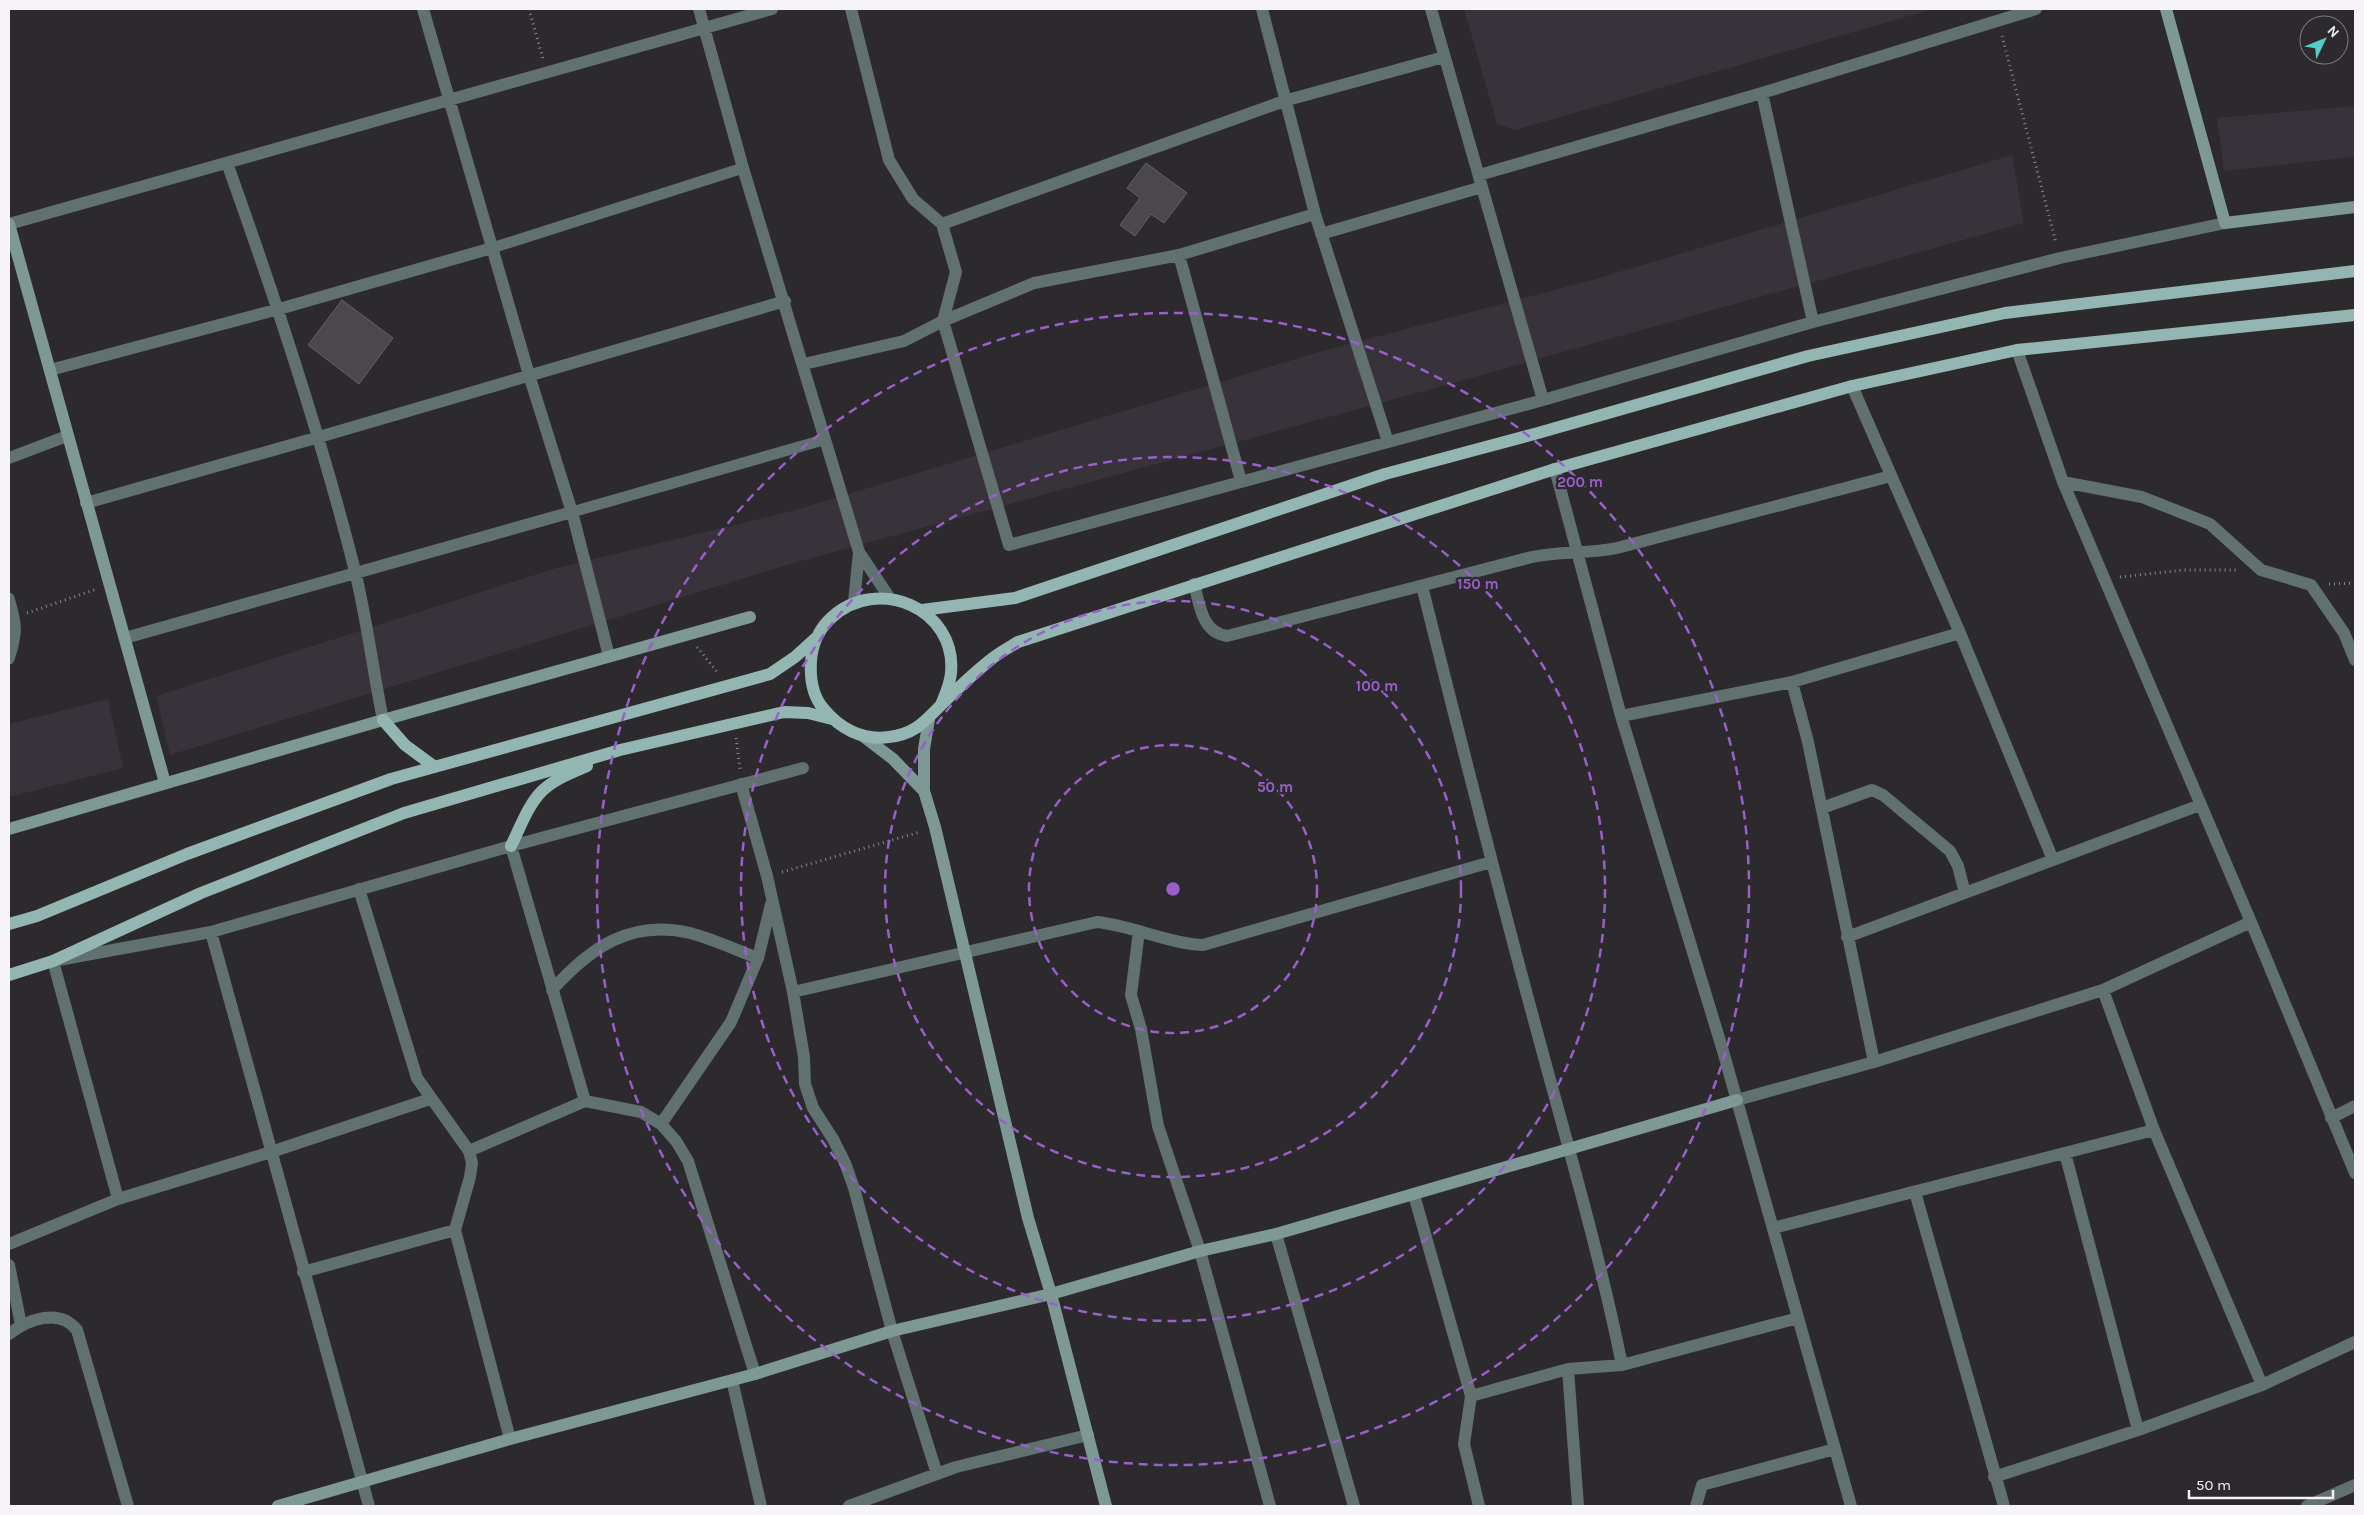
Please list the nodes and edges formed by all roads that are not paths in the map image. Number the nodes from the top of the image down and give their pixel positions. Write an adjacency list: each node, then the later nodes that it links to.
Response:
1 (422, 9): 12 (street)
2 (699, 9): 9 (street)
3 (772, 9): 9 (street)
4 (851, 9): 21 (street)
5 (1262, 9): 13 (street)
6 (1431, 9): 10 (street)
7 (2036, 9): 11 (street)
8 (2166, 9): 19 (street)
9 (704, 28): 12 (street); 15 (street)
10 (1444, 57): 13 (street); 16 (street)
11 (1762, 92): 16 (street); 30 (street)
12 (448, 100): 14 (street); 23 (street)
13 (1284, 101): 18 (street); 21 (street)
14 (227, 163): 20 (street); 27 (street)
15 (743, 168): 23 (lane); 26 (street)
16 (1481, 181): 22 (street); 36 (street)
17 (2355, 207): 19 (street)
18 (1315, 214): 22 (street); 24 (street)
19 (2225, 223): 30 (street)
20 (9, 224): 33 (street)
21 (942, 224): 29 (street)
22 (1321, 234): 40 (street)
23 (492, 248): 27 (street); 34 (street)
24 (1179, 255): 29 (street); 44 (street)
25 (2355, 270): 56 (main road)
26 (784, 301): 32 (street); 34 (street)
27 (279, 309): 33 (street); 38 (street)
28 (2355, 315): 31 (main road)
29 (943, 321): 32 (street); 44 (street)
30 (1813, 322): 36 (street)
31 (2017, 350): 35 (main road); 45 (street)
32 (804, 364): 39 (street)
33 (50, 370): 37 (street)
34 (529, 376): 38 (street); 47 (street)
35 (1852, 386): 42 (main road); 43 (street)
36 (1543, 400): 40 (street)
37 (67, 436): 41 (street); 46 (street)
38 (319, 438): 46 (street); 50 (street)
39 (823, 440): 47 (lane); 48 (street)
40 (1388, 442): 44 (street)
41 (9, 458)
42 (1555, 469): 49 (street); 51 (main road)
43 (1891, 476): 49 (street); 58 (street)
44 (1240, 481)
45 (2063, 482): 63 (street); 77 (street)
46 (86, 503): 59 (street)
47 (572, 512): 50 (street); 61 (street)
48 (859, 552): 53 (street); 55 (street)
49 (1578, 552): 52 (street); 66 (street)
50 (356, 573): 59 (street); 69 (street)
51 (1194, 584): 52 (street); 65 (main road)
52 (1422, 586): 82 (street)
53 (889, 597): 55 (main road); 56 (main road)
54 (9, 598): 62 (lane)
55 (854, 602): 60 (main road)
56 (922, 610): 65 (main road)
57 (750, 617): 61 (street)
58 (1960, 634): 64 (street); 81 (street)
59 (125, 638): 74 (street)
60 (816, 638): 67 (main road); 72 (main road)
61 (609, 656): 69 (street)
62 (9, 659)
63 (2355, 660)
64 (1792, 682): 66 (street); 78 (street)
65 (940, 705): 68 (main road)
66 (1621, 716): 100 (street)
67 (833, 719): 70 (main road); 71 (main road)
68 (929, 719): 70 (main road); 76 (street)
69 (382, 720): 72 (main road); 74 (street)
70 (863, 736): 76 (street)
71 (620, 750): 80 (main road); 93 (main road)
72 (435, 767): 87 (main road)
73 (803, 768): 75 (street)
74 (165, 783): 79 (street)
75 (741, 784): 80 (street); 85 (street)
76 (924, 791): 91 (street)
77 (2200, 805): 81 (street); 86 (street)
78 (1822, 808): 84 (street); 90 (street)
79 (9, 829)
80 (512, 846): 83 (street); 95 (street)
81 (2053, 860): 84 (street)
82 (1491, 862): 88 (street); 106 (street)
83 (359, 889): 89 (street); 99 (street)
84 (1965, 893): 90 (street)
85 (772, 899): 92 (street); 97 (street)
86 (2251, 922): 96 (street); 103 (street)
87 (9, 924)
88 (1139, 931): 91 (street); 118 (street)
89 (211, 932): 93 (street); 108 (street)
90 (1847, 937): 98 (street)
91 (966, 954): 97 (street); 121 (street)
92 (758, 958): 95 (street); 104 (street)
93 (53, 961): 94 (main road); 113 (street)
94 (9, 975)
95 (552, 990): 101 (street)
96 (2103, 990): 98 (street); 105 (street)
97 (793, 992): 124 (street)
98 (1874, 1062): 100 (street)
99 (430, 1099): 107 (street); 108 (street)
100 (1737, 1100): 106 (street); 114 (street)
101 (585, 1101): 104 (street); 107 (street)
102 (2355, 1106): 103 (street)
103 (2331, 1118): 110 (street)
104 (661, 1124): 129 (street)
105 (2154, 1130): 109 (street); 131 (street)
106 (1568, 1148): 112 (street); 127 (street)
107 (469, 1151): 115 (street)
108 (271, 1152): 113 (street); 120 (street)
109 (2065, 1153): 111 (street); 133 (street)
110 (2355, 1173)
111 (1915, 1192): 114 (street); 138 (street)
112 (1414, 1195): 116 (street); 132 (street)
113 (118, 1199): 117 (street)
114 (1773, 1228): 122 (street)
115 (455, 1230): 120 (street); 135 (street)
116 (1276, 1234): 118 (street); 148 (street)
117 (9, 1244)
118 (1200, 1251): 121 (street); 147 (street)
119 (9, 1265): 123 (street)
120 (303, 1272): 139 (street)
121 (1051, 1294): 124 (street); 134 (street)
122 (1798, 1318): 127 (street); 136 (street)
123 (21, 1325): 125 (street); 141 (street)
124 (892, 1331): 129 (street); 137 (street)
125 (9, 1334)
126 (2355, 1342): 131 (street)
127 (1622, 1365): 128 (street)
128 (1568, 1369): 132 (street); 150 (street)
129 (755, 1374): 130 (street)
130 (732, 1380): 135 (street); 144 (street)
131 (2262, 1386): 133 (street)
132 (1472, 1396): 149 (street)
133 (2138, 1430): 138 (street)
134 (1088, 1436): 137 (street); 146 (street)
135 (510, 1439): 139 (street)
136 (1835, 1449): 151 (street); 152 (street)
137 (937, 1474): 145 (street)
138 (1994, 1477): 153 (street)
139 (363, 1483): 142 (street); 143 (street)
140 (2355, 1485): 154 (street)
141 (128, 1506)
142 (278, 1506)
143 (369, 1506)
144 (761, 1506)
145 (849, 1506)
146 (1106, 1506)
147 (1270, 1506)
148 (1354, 1506)
149 (1479, 1506)
150 (1577, 1506)
151 (1696, 1506)
152 (1851, 1506)
153 (2004, 1506)
154 (2307, 1506)

